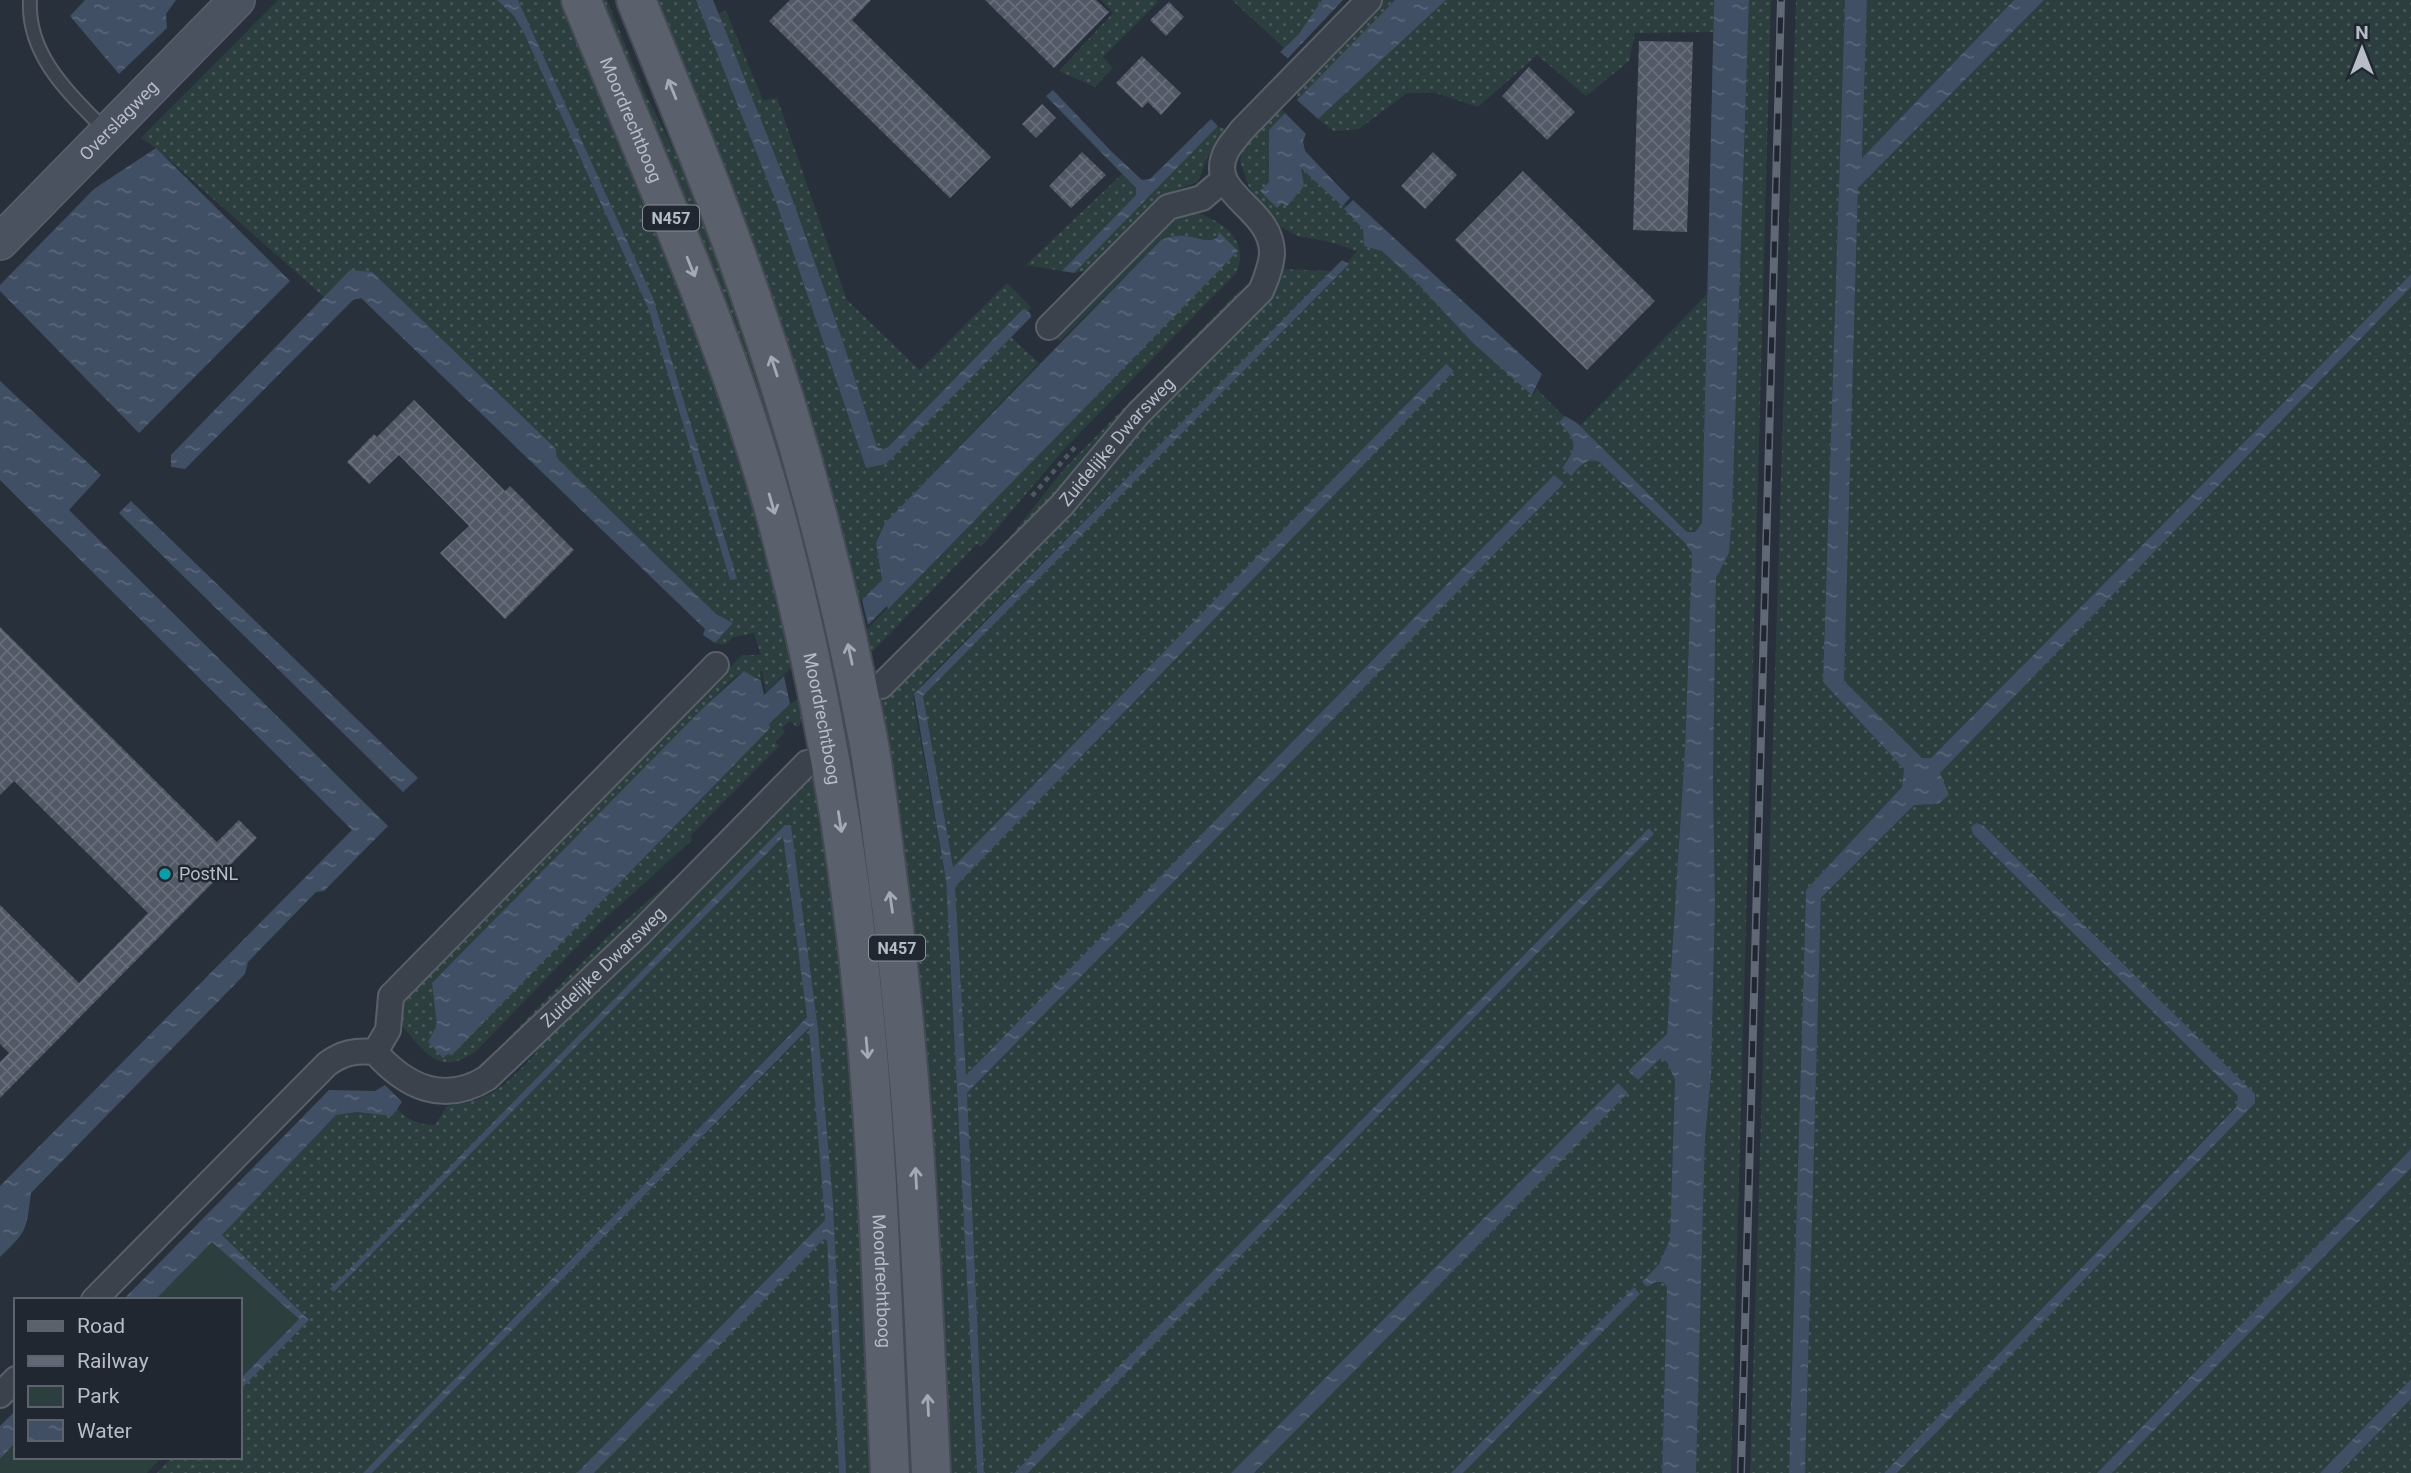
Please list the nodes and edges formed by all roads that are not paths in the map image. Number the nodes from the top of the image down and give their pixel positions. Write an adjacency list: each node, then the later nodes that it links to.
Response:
1 (30, 0): 6 (lane)
2 (237, 0): 6 (street, Overslagweg)
3 (580, 0): 17 (main road, Moordrechtboog / N457, one-way to 17)
4 (636, 0): 18 (main road, N457, one-way to 4)
5 (1369, 0): 7 (street)
6 (107, 132): 8 (street, Overslagweg)
7 (1223, 180): 9 (street); 11 (street, Zuidelijke Dwarsweg)
8 (0, 242)
9 (1049, 327)
10 (716, 665): 13 (street)
11 (881, 686)
12 (807, 763): 13 (street, Zuidelijke Dwarsweg)
13 (374, 1052): 14 (street)
14 (96, 1298)
15 (14, 1381): 16 (street)
16 (0, 1395)
17 (890, 1473)
18 (931, 1473)

